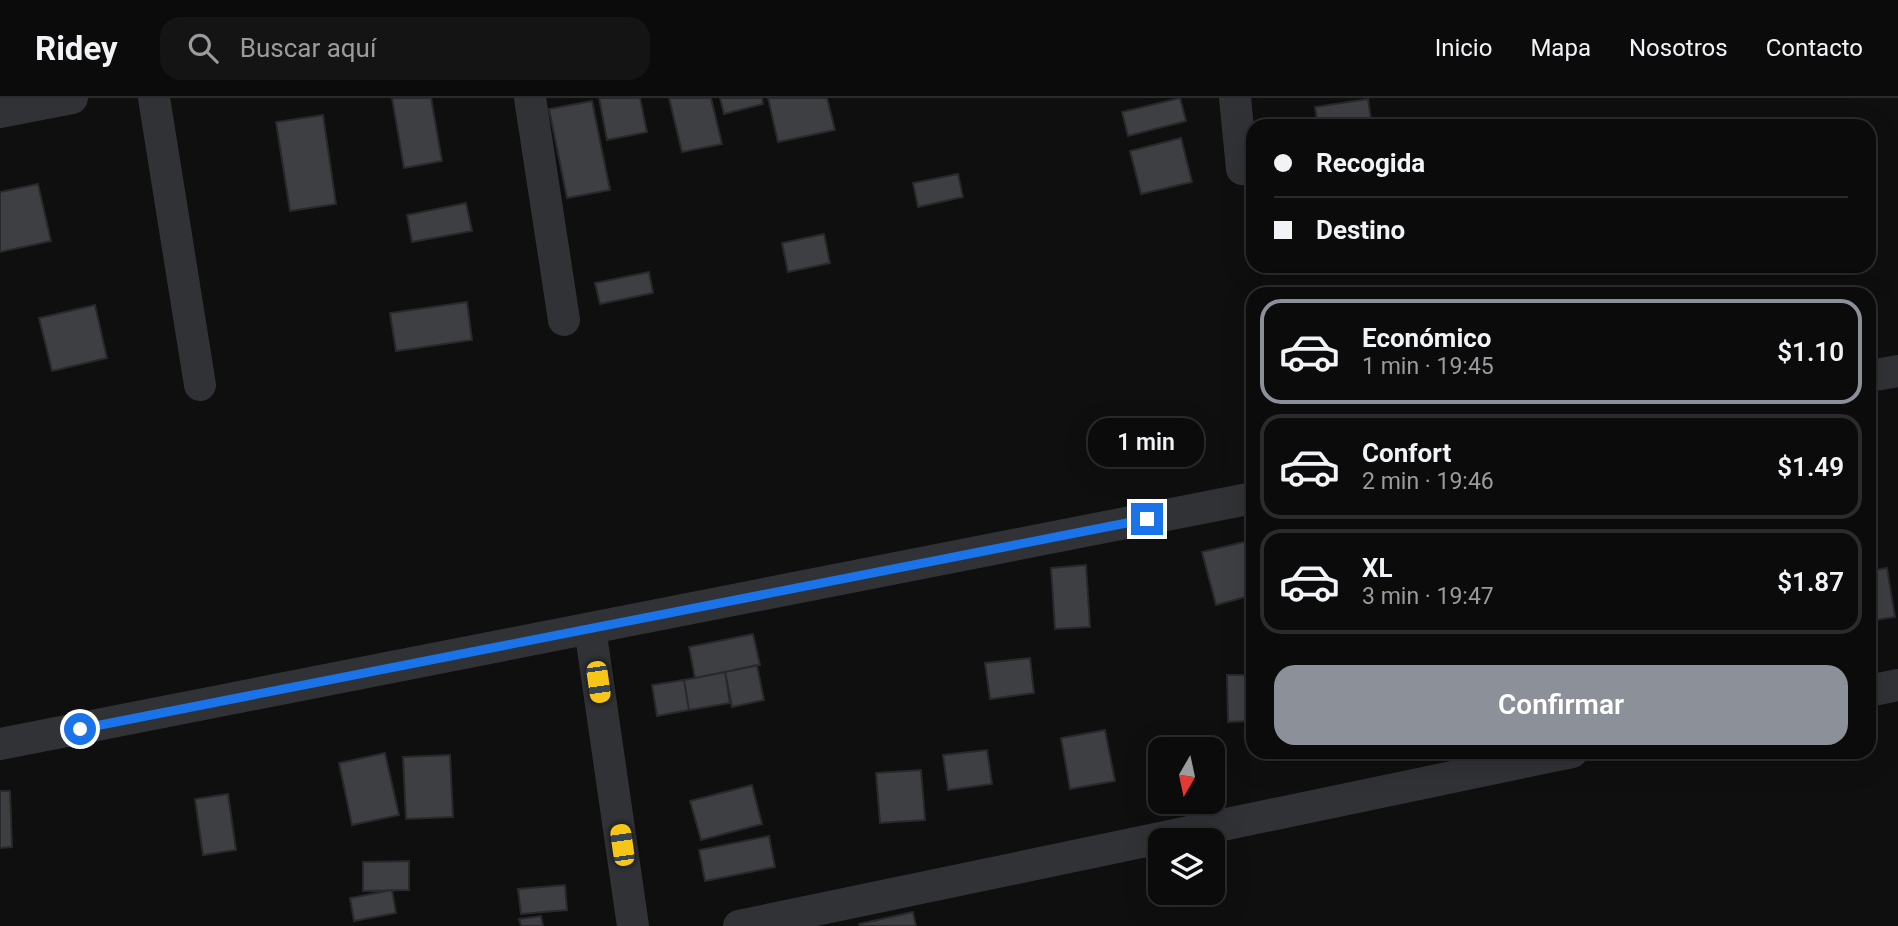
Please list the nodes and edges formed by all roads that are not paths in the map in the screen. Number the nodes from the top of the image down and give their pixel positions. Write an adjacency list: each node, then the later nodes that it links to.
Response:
1 (72, 98): 5 (street)
2 (154, 98): 10 (street)
3 (530, 98): 7 (street)
4 (1235, 98): 6 (street)
5 (0, 112)
6 (1242, 169)
7 (564, 320)
8 (1898, 371): 9 (street)
9 (1876, 375)
10 (200, 385)
11 (1246, 499): 12 (street)
12 (590, 628): 15 (street); 17 (street)
13 (1898, 685): 14 (street)
14 (1876, 690)
15 (0, 744)
16 (1538, 759): 18 (street)
17 (633, 926)
18 (739, 926)

